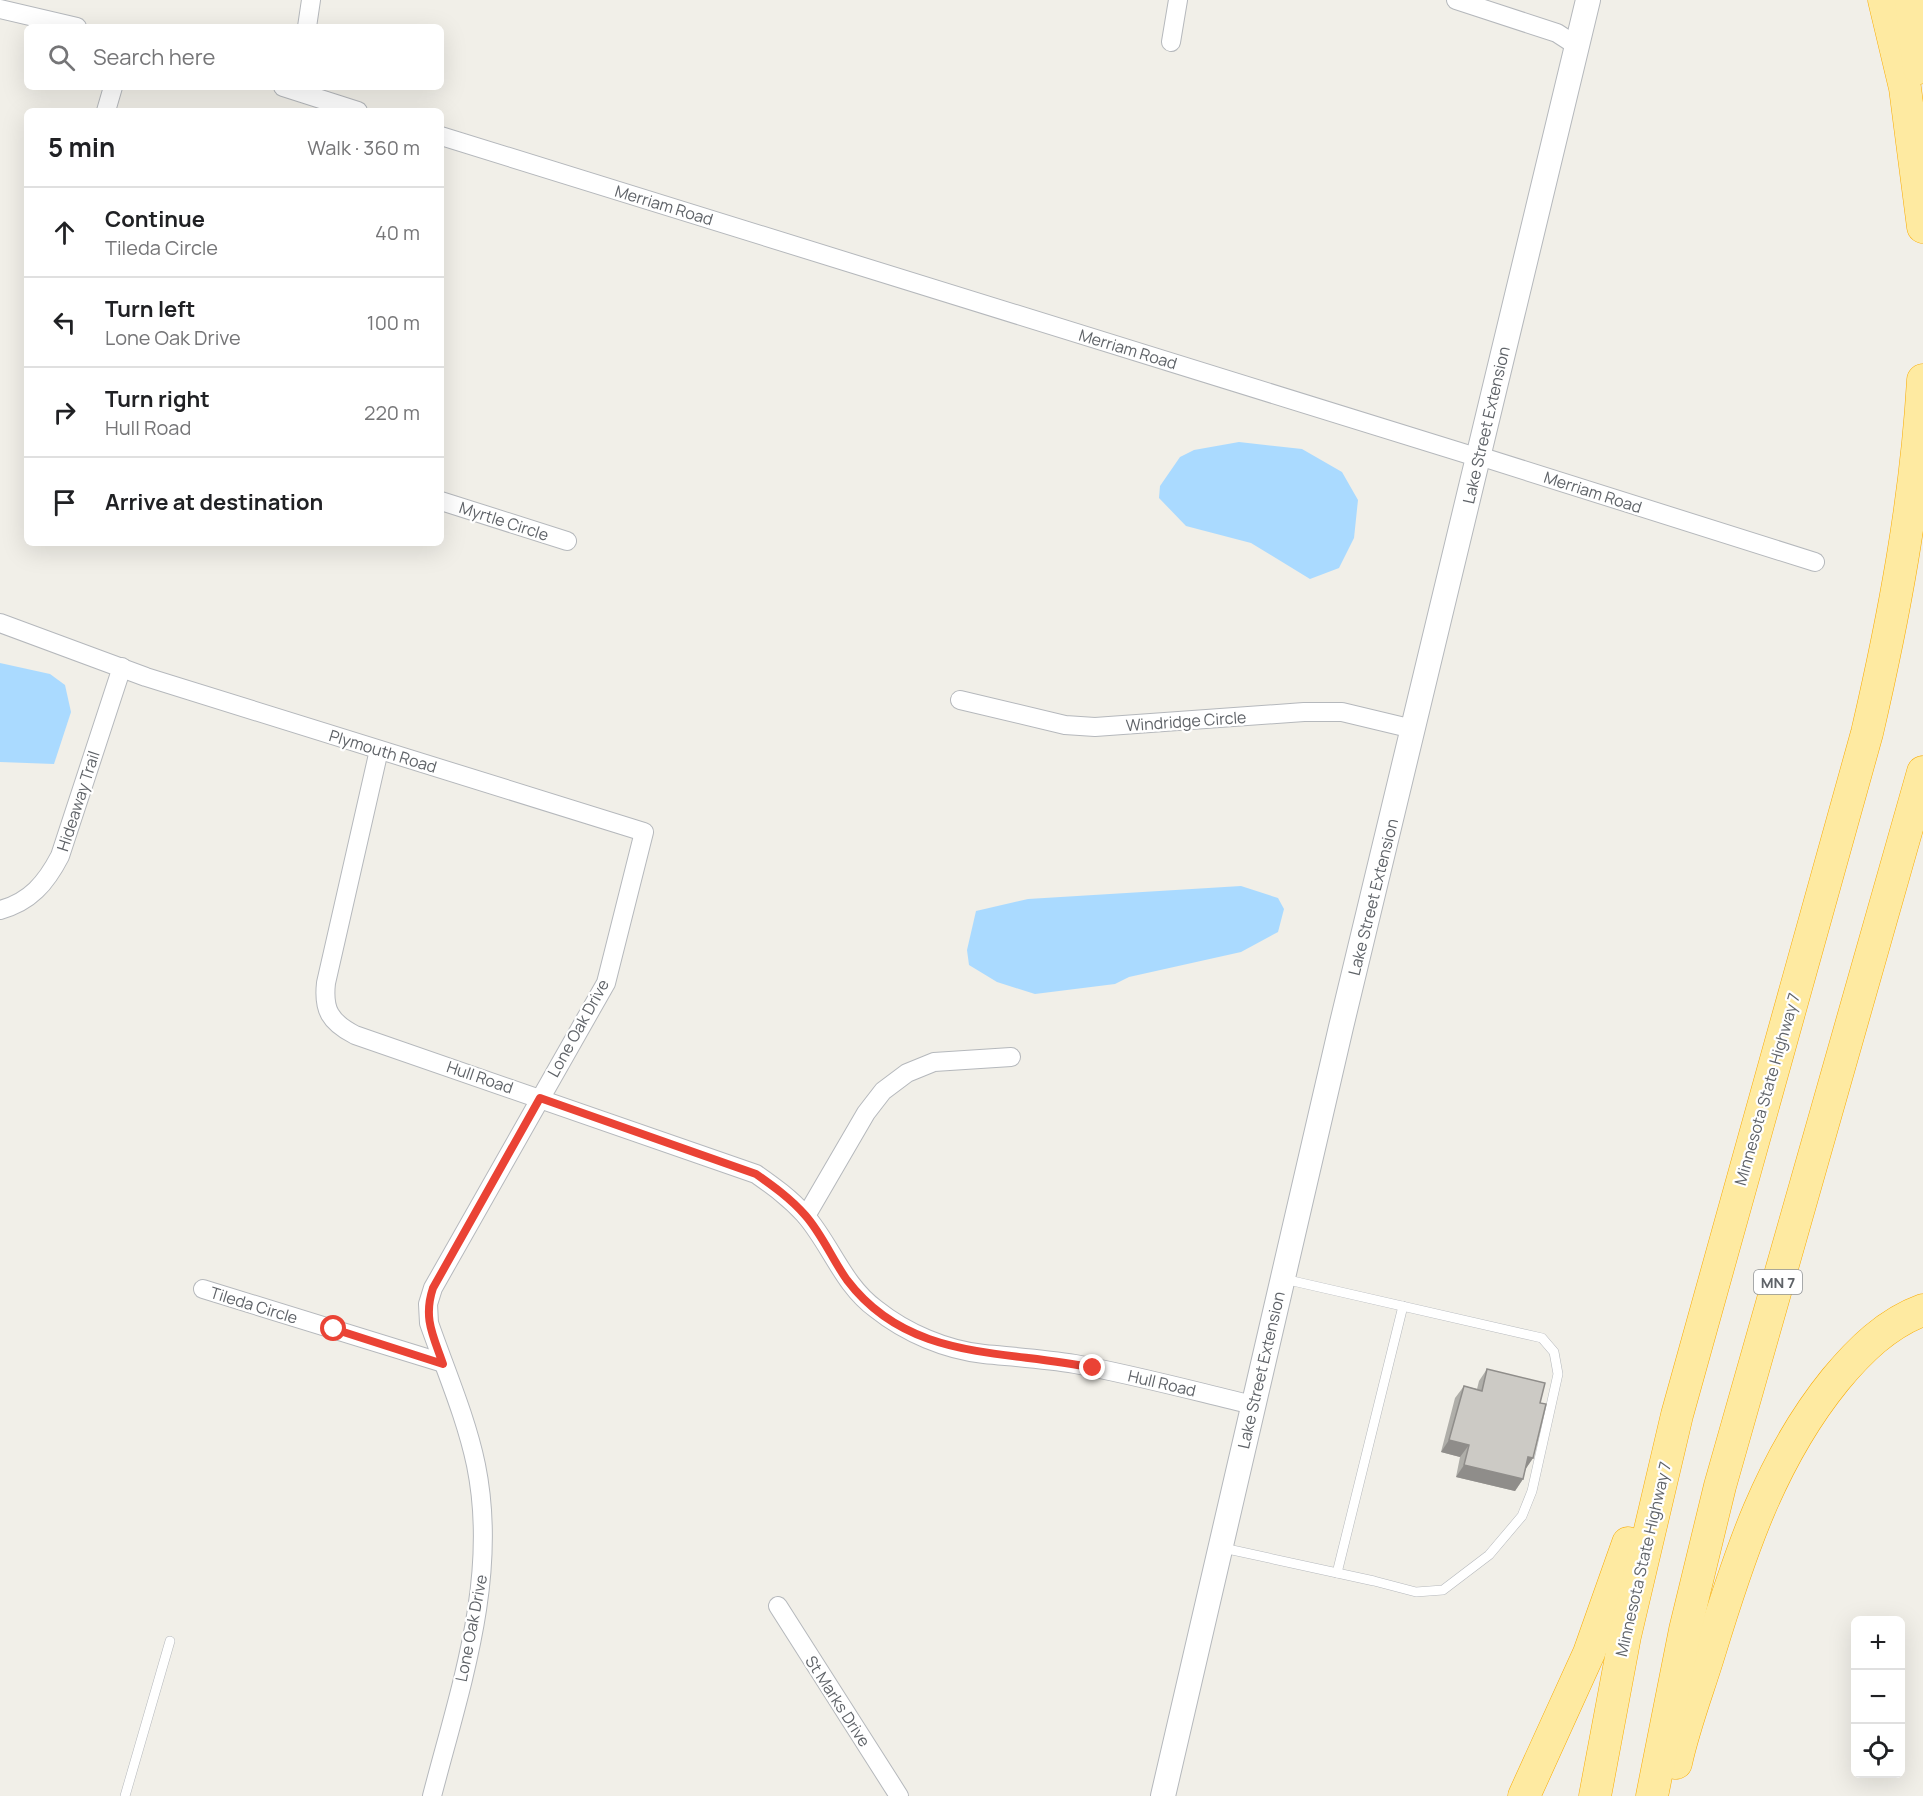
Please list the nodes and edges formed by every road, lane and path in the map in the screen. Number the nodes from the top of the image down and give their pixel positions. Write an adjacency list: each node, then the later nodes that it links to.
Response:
1 (311, 0): 9 (street)
2 (1178, 0): 10 (street)
3 (1456, 0): 11 (street)
4 (1588, 0): 11 (street, Lake Street Extension)
5 (1884, 0): 18 (highway)
6 (1911, 0): 16 (highway)
7 (0, 9): 8 (street)
8 (64, 24)
9 (307, 24)
10 (1171, 42)
11 (1577, 46): 20 (street, Lake Street Extension)
12 (112, 90): 14 (street)
13 (297, 90): 15 (street)
14 (107, 108)
15 (349, 108)
16 (1923, 126)
17 (444, 137): 20 (street, Merriam Road)
18 (1923, 227)
19 (1923, 380): 35 (highway, Minnesota State Highway 7)
20 (1479, 456): 23 (street, Merriam Road); 27 (street, Lake Street Extension)
21 (444, 502): 22 (street, Myrtle Circle)
22 (567, 541)
23 (1815, 562)
24 (0, 623): 25 (street, Plymouth Road)
25 (122, 667): 28 (street, Plymouth Road); 31 (street, Hideaway Trail)
26 (960, 700): 27 (street, Windridge Circle)
27 (1413, 729): 36 (street, Lake Street Extension)
28 (379, 750): 30 (street, Plymouth Road); 33 (street, Hull Road)
29 (1923, 771): 52 (highway, MN 7)
30 (644, 832): 33 (street, Lone Oak Drive)
31 (0, 910)
32 (1011, 1057): 34 (street)
33 (540, 1098): 34 (street, Hull Road); 40 (street, Lone Oak Drive)
34 (806, 1216): 41 (street, Hull Road)
35 (1716, 1268): 50 (highway); 51 (highway, Minnesota State Highway 7)
36 (1282, 1279): 38 (lane); 41 (street, Lake Street Extension)
37 (203, 1288): 40 (street, Tileda Circle)
38 (1404, 1306): 43 (lane); 43 (lane)
39 (1923, 1310): 53 (highway)
40 (443, 1364): 47 (street, Lone Oak Drive)
41 (1253, 1405): 42 (street, Lake Street Extension)
42 (1220, 1548): 43 (lane); 49 (street, Lake Street Extension)
43 (1337, 1573)
44 (778, 1606): 48 (street, St Marks Drive)
45 (170, 1641): 46 (lane)
46 (125, 1796)
47 (432, 1796)
48 (899, 1796)
49 (1163, 1796)
50 (1524, 1796)
51 (1596, 1796)
52 (1652, 1796)
53 (1669, 1796)

